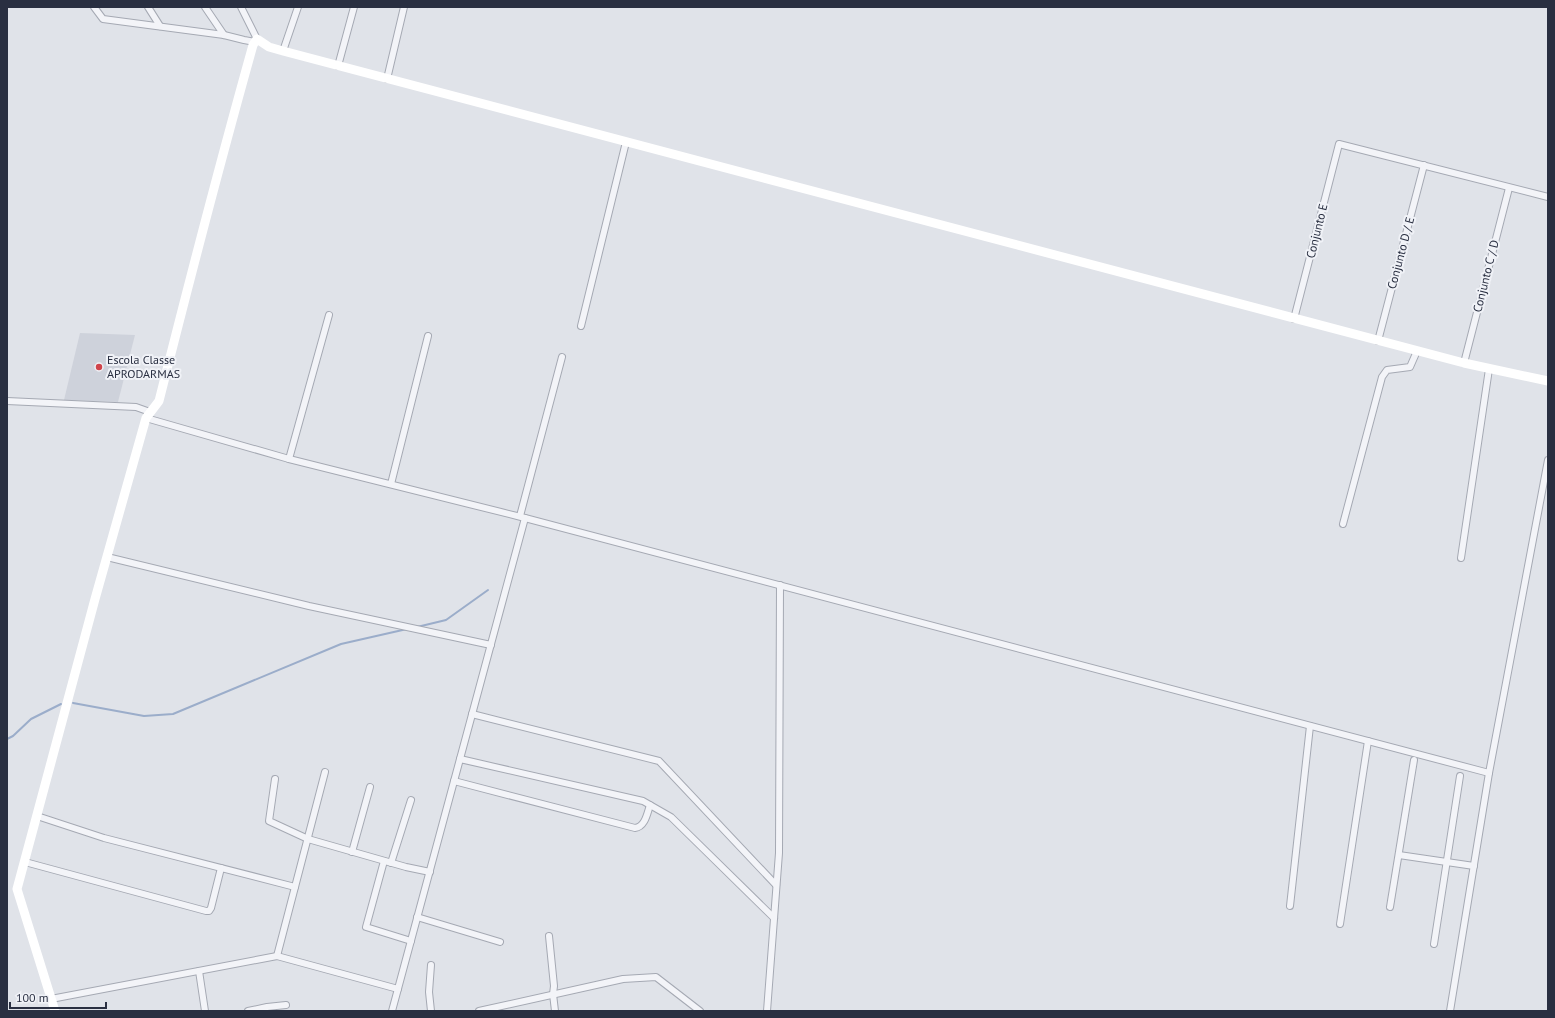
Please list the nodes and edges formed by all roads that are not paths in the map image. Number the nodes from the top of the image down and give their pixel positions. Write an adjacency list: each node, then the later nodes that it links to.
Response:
1 (94, 7): 8 (street)
2 (148, 7): 8 (street)
3 (205, 7): 9 (street)
4 (241, 7): 10 (street)
5 (298, 7): 11 (street)
6 (354, 7): 12 (street)
7 (404, 7): 13 (street)
8 (160, 26): 9 (street)
9 (224, 35): 10 (street)
10 (256, 40): 11 (street); 29 (street)
11 (283, 51): 12 (street)
12 (338, 66): 13 (street)
13 (387, 79): 14 (street)
14 (626, 142): 19 (street); 20 (street)
15 (1424, 166): 16 (street); 19 (street, Conjunto E); 22 (street, Conjunto D / E)
16 (1509, 188): 17 (street); 25 (street, Conjunto C / D)
17 (1548, 197)
18 (329, 315): 30 (street)
19 (1294, 319): 22 (street)
20 (581, 326)
21 (428, 336): 32 (street)
22 (1378, 341): 23 (street)
23 (1417, 351): 25 (street); 34 (street)
24 (562, 357): 33 (street)
25 (1464, 363): 26 (street)
26 (1489, 369): 27 (street); 36 (street)
27 (1548, 381)
28 (7, 401): 29 (street)
29 (148, 415): 30 (street); 35 (street)
30 (289, 459): 32 (street)
31 (1548, 460): 45 (street)
32 (391, 484): 33 (street)
33 (523, 517): 37 (street); 38 (street)
34 (1343, 524)
35 (107, 557): 38 (street); 52 (street)
36 (1461, 558)
37 (780, 585): 40 (street); 63 (street)
38 (491, 644): 39 (street)
39 (472, 714): 42 (street); 63 (street)
40 (1310, 726): 41 (street); 65 (street)
41 (1368, 741): 45 (street); 69 (street)
42 (460, 759): 48 (street); 51 (street)
43 (1414, 760): 55 (street)
44 (325, 772): 53 (street)
45 (1489, 773): 60 (street)
46 (1460, 776): 58 (street)
47 (275, 779): 53 (street)
48 (454, 781): 51 (street); 62 (street)
49 (370, 787): 54 (street)
50 (411, 800): 59 (street)
51 (650, 805): 68 (street)
52 (37, 816): 57 (street); 61 (street)
53 (308, 839): 54 (street); 64 (street)
54 (352, 852): 56 (street)
55 (1399, 855): 58 (street); 66 (street)
56 (384, 861): 59 (street); 71 (street)
57 (25, 862): 61 (street); 79 (street)
58 (1447, 862): 60 (street); 73 (street)
59 (391, 863): 62 (street)
60 (1474, 866): 90 (street)
61 (220, 868): 64 (street)
62 (430, 872): 67 (street)
63 (776, 884): 68 (street)
64 (295, 887): 74 (street)
65 (1290, 906)
66 (1390, 907)
67 (417, 917): 71 (street); 72 (street)
68 (774, 918): 89 (street)
69 (1340, 924)
70 (549, 936): 78 (street)
71 (411, 941): 77 (street)
72 (500, 942)
73 (1434, 944)
74 (277, 956): 76 (street); 77 (street)
75 (431, 965): 85 (street)
76 (199, 971): 79 (street); 82 (street)
77 (398, 989): 84 (street)
78 (553, 994): 86 (street); 87 (street); 88 (street)
79 (52, 999): 81 (street)
80 (286, 1005): 83 (street)
81 (55, 1011)
82 (205, 1011)
83 (248, 1011)
84 (392, 1011)
85 (431, 1011)
86 (480, 1011)
87 (556, 1011)
88 (700, 1011)
89 (767, 1011)
90 (1450, 1011)

